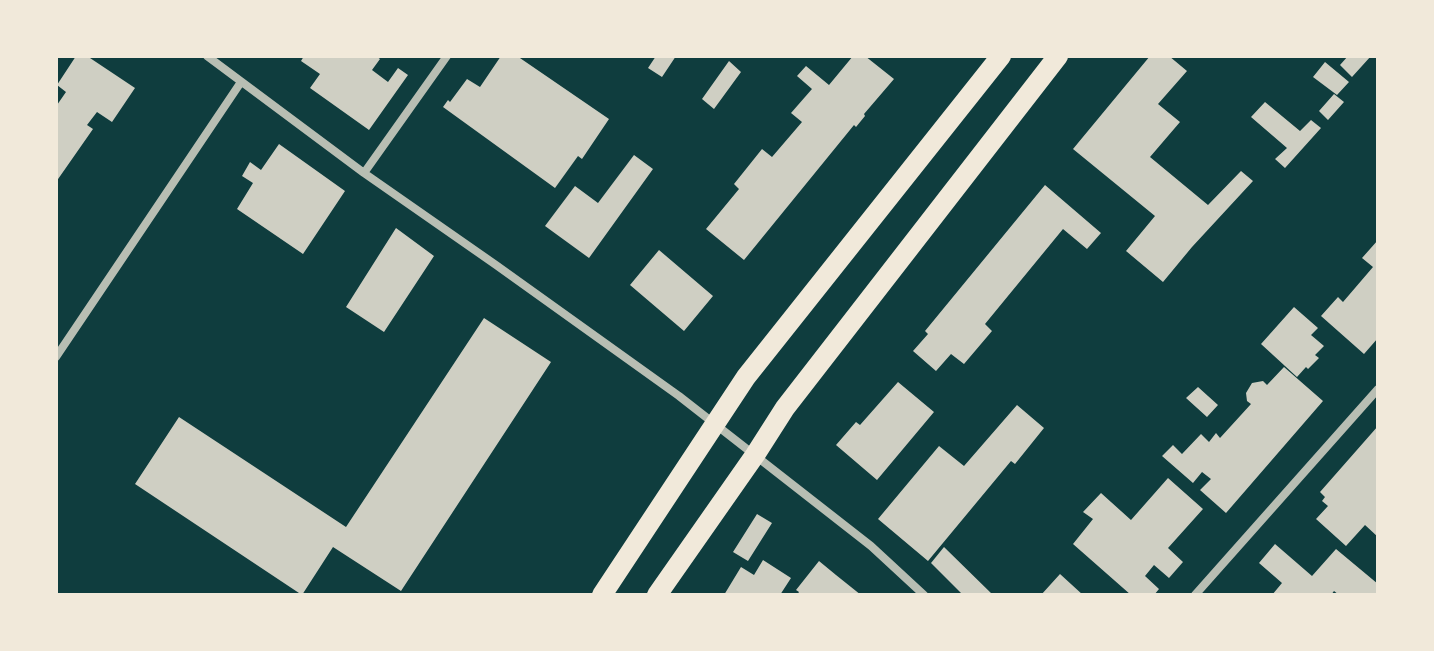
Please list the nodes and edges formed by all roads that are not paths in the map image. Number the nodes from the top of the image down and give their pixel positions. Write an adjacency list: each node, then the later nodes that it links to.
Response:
1 (207, 56): 5 (street)
2 (447, 56): 6 (street)
3 (1001, 56): 9 (main road)
4 (1058, 56): 10 (main road)
5 (241, 82): 6 (street); 7 (street)
6 (364, 173): 9 (street)
7 (56, 357)
8 (1378, 389): 14 (street)
9 (715, 424): 10 (street); 11 (main road)
10 (755, 455): 12 (main road); 13 (street)
11 (602, 595)
12 (657, 595)
13 (924, 595)
14 (1195, 595)

